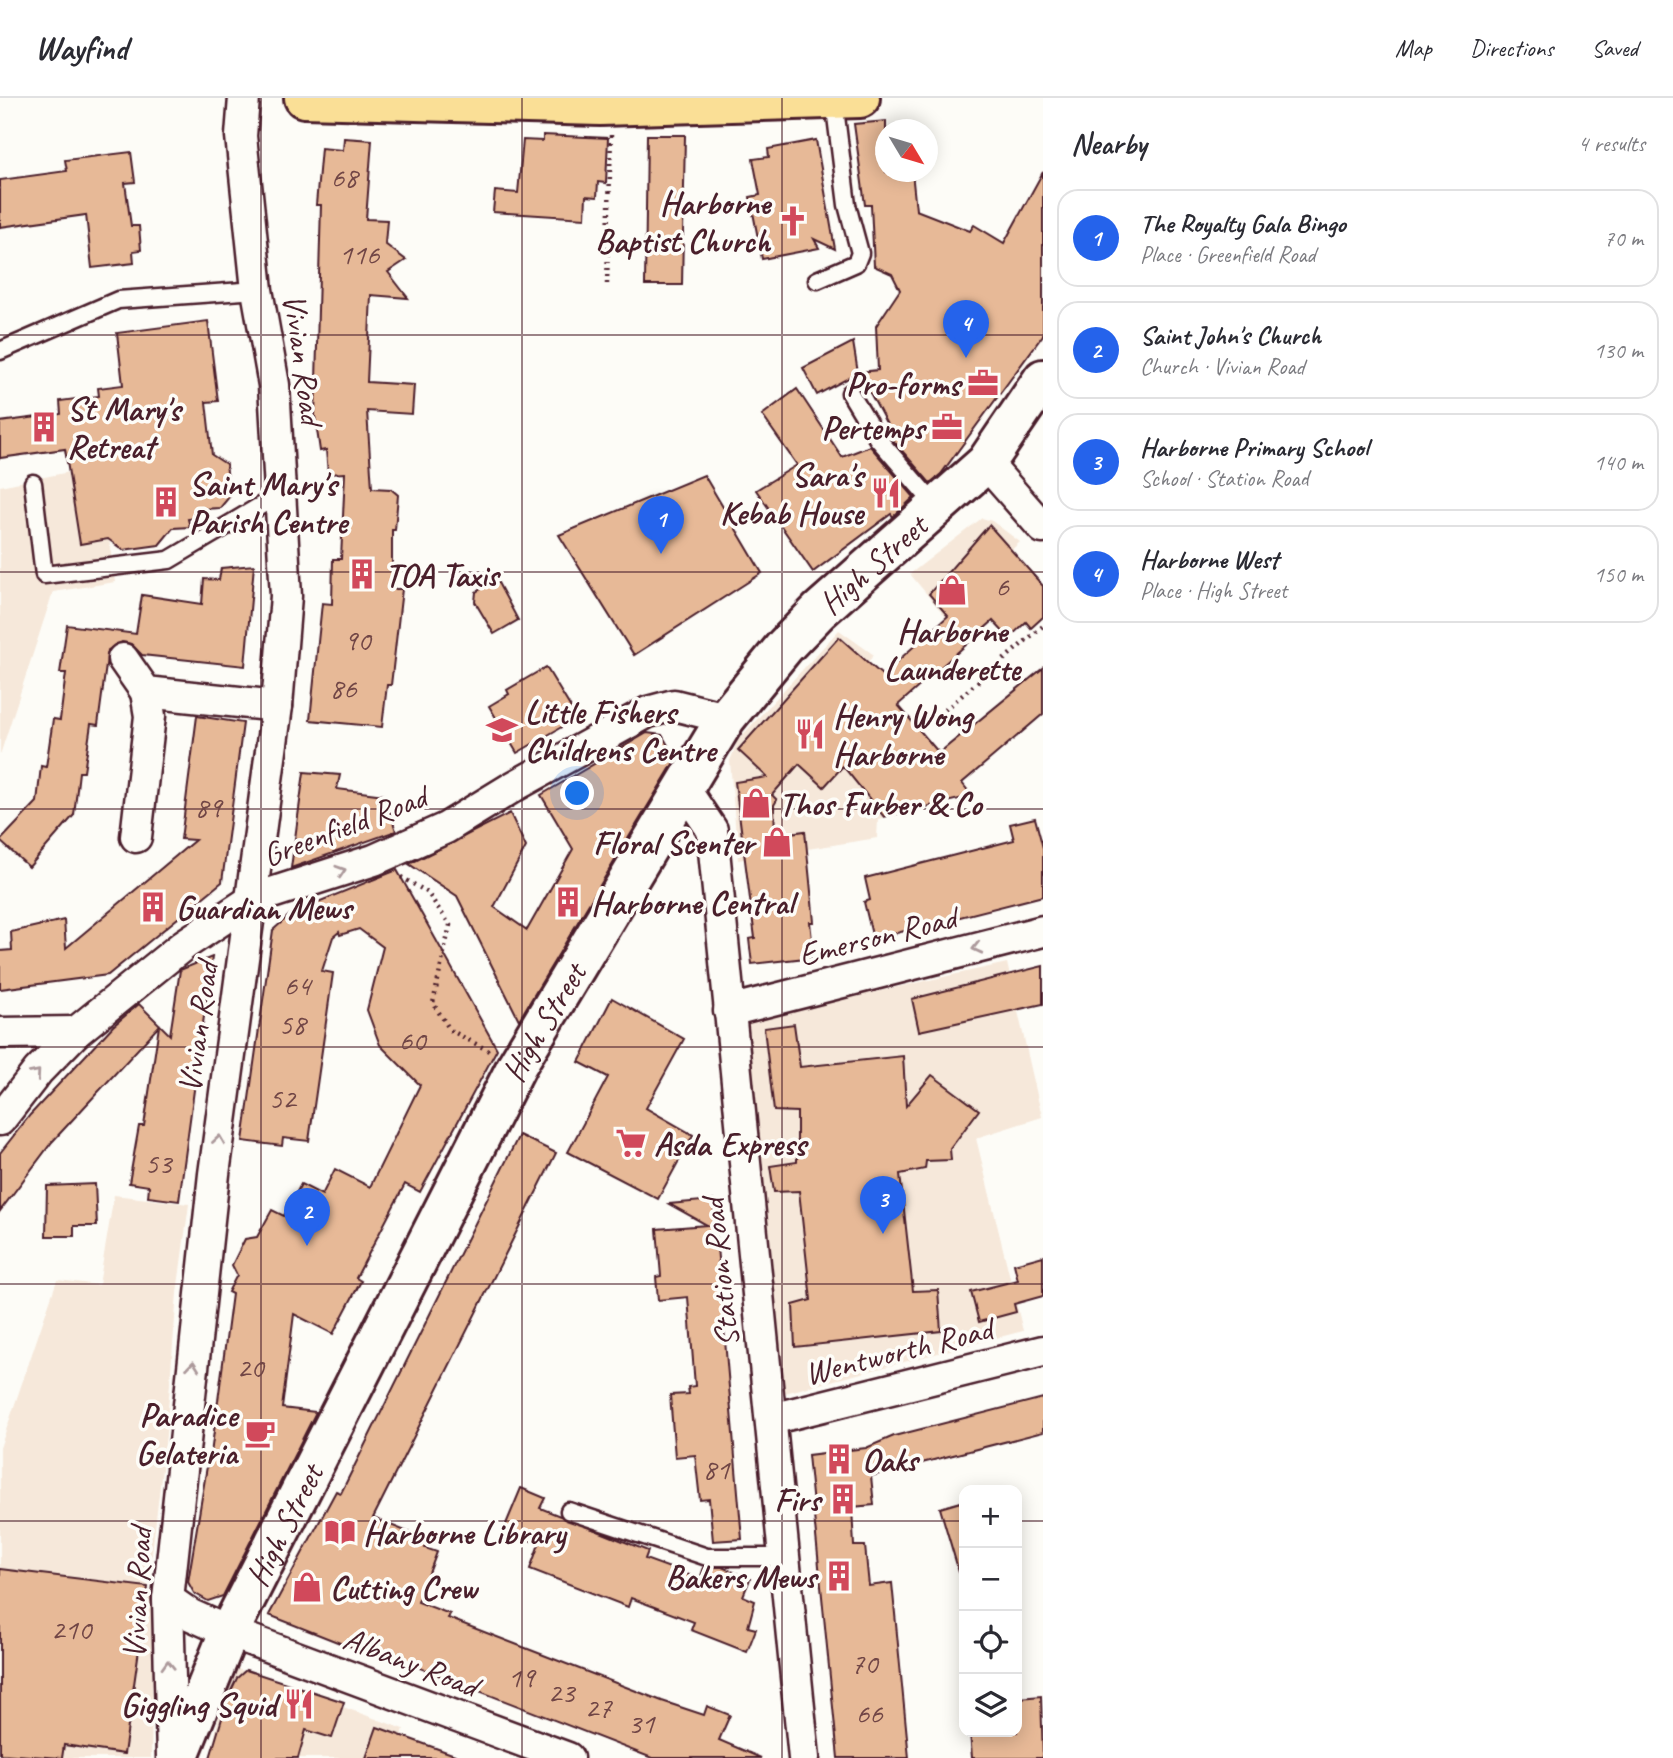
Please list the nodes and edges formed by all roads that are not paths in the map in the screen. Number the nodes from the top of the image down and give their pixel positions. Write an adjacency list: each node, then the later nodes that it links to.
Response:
1 (244, 98): 7 (street, Vivian Road)
2 (304, 98): 3 (main road)
3 (341, 98): 5 (main road)
4 (847, 99): 5 (main road); 6 (lane)
5 (603, 103)
6 (817, 280)
7 (257, 290): 8 (lane); 13 (street, Vivian Road)
8 (0, 351)
9 (1043, 379): 11 (main road, High Street)
10 (850, 393): 14 (lane)
11 (986, 463): 14 (main road, High Street); 15 (street)
12 (33, 483): 13 (lane)
13 (282, 493): 18 (street, Vivian Road)
14 (936, 506): 19 (main road, High Street)
15 (1043, 528)
16 (123, 659): 17 (street)
17 (146, 692): 18 (street); 21 (street)
18 (277, 706): 22 (street, Vivian Road)
19 (726, 718): 20 (main road, High Street); 22 (street, Greenfield Road, one-way to 19)
20 (684, 788): 24 (street, Station Road); 33 (main road, High Street)
21 (136, 837)
22 (253, 899): 25 (street, Greenfield Road); 32 (street, Vivian Road, one-way to 22)
23 (1043, 931): 24 (street, Emerson Road, one-way to 24)
24 (729, 1012): 29 (street, Station Road)
25 (76, 1032): 26 (street); 27 (street, Greenfield Road, one-way to 25)
26 (0, 1033)
27 (0, 1120)
28 (1043, 1351): 29 (street, Wentworth Road)
29 (771, 1419): 31 (street, Station Road)
30 (569, 1511): 31 (lane)
31 (785, 1557): 38 (street, Station Road)
32 (169, 1599): 33 (street, Albany Road); 35 (street, Vivian Road, one-way to 32)
33 (229, 1632): 34 (street, Albany Road); 36 (main road, High Street)
34 (509, 1748): 37 (street, Albany Road)
35 (172, 1758)
36 (178, 1758)
37 (568, 1758)
38 (804, 1758)

